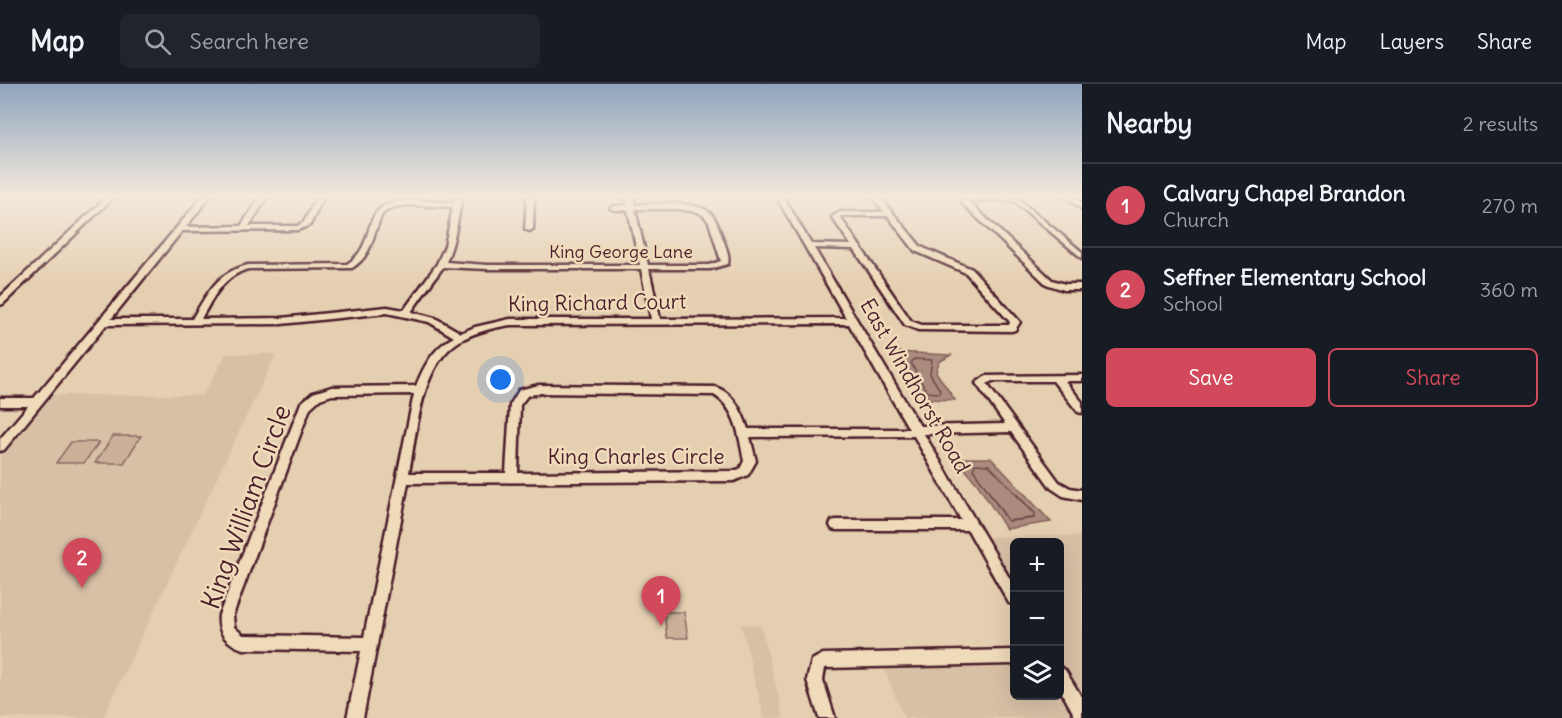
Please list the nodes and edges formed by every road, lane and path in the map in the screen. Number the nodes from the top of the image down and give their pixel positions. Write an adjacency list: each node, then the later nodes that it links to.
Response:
1 (81, 226): 24 (street)
2 (183, 226): 15 (street)
3 (245, 226): 16 (street)
4 (303, 226): 16 (street)
5 (374, 226): 26 (street)
6 (454, 226): 21 (street)
7 (529, 226): 17 (street)
8 (636, 226): 22 (street)
9 (713, 226): 22 (street, King George Lane)
10 (797, 226): 18 (street, East Windhorst Road)
11 (841, 226): 19 (street)
12 (899, 226): 19 (street)
13 (990, 226): 23 (street)
14 (1046, 226): 20 (street)
15 (180, 229): 16 (street); 29 (street)
16 (243, 229)
17 (529, 229)
18 (809, 246): 19 (street); 28 (street, East Windhorst Road)
19 (855, 247)
20 (1081, 255)
21 (441, 264): 22 (street, King George Lane); 25 (street)
22 (644, 268): 27 (street)
23 (1082, 287)
24 (0, 302)
25 (406, 313): 26 (street); 30 (street)
26 (195, 321): 29 (street)
27 (656, 321): 28 (street, King Richard Court); 30 (street, King Richard Court)
28 (853, 321): 38 (street, East Windhorst Road)
29 (104, 322): 35 (street)
30 (460, 336): 33 (street, King Richard Court)
31 (1056, 378): 32 (street); 36 (street); 37 (street)
32 (1082, 378)
33 (420, 390): 41 (street, King Richard Court); 47 (street, King William Circle)
34 (0, 402): 35 (street)
35 (37, 402): 40 (street)
36 (1082, 409)
37 (1012, 428): 38 (street); 43 (street)
38 (916, 430): 39 (street); 45 (street, East Windhorst Road)
39 (743, 433): 42 (street, King Charles Circle); 42 (street, King Charles Circle)
40 (0, 447)
41 (403, 478): 42 (street, King Charles Circle); 47 (street, King Richard Court)
42 (512, 478)
43 (1082, 495)
44 (836, 525): 45 (street)
45 (972, 525): 46 (street, East Windhorst Road)
46 (1011, 592)
47 (370, 644): 51 (street, King Richard Court)
48 (1010, 657): 52 (street)
49 (1064, 683): 50 (street)
50 (1082, 713)
51 (355, 718)
52 (826, 718)

